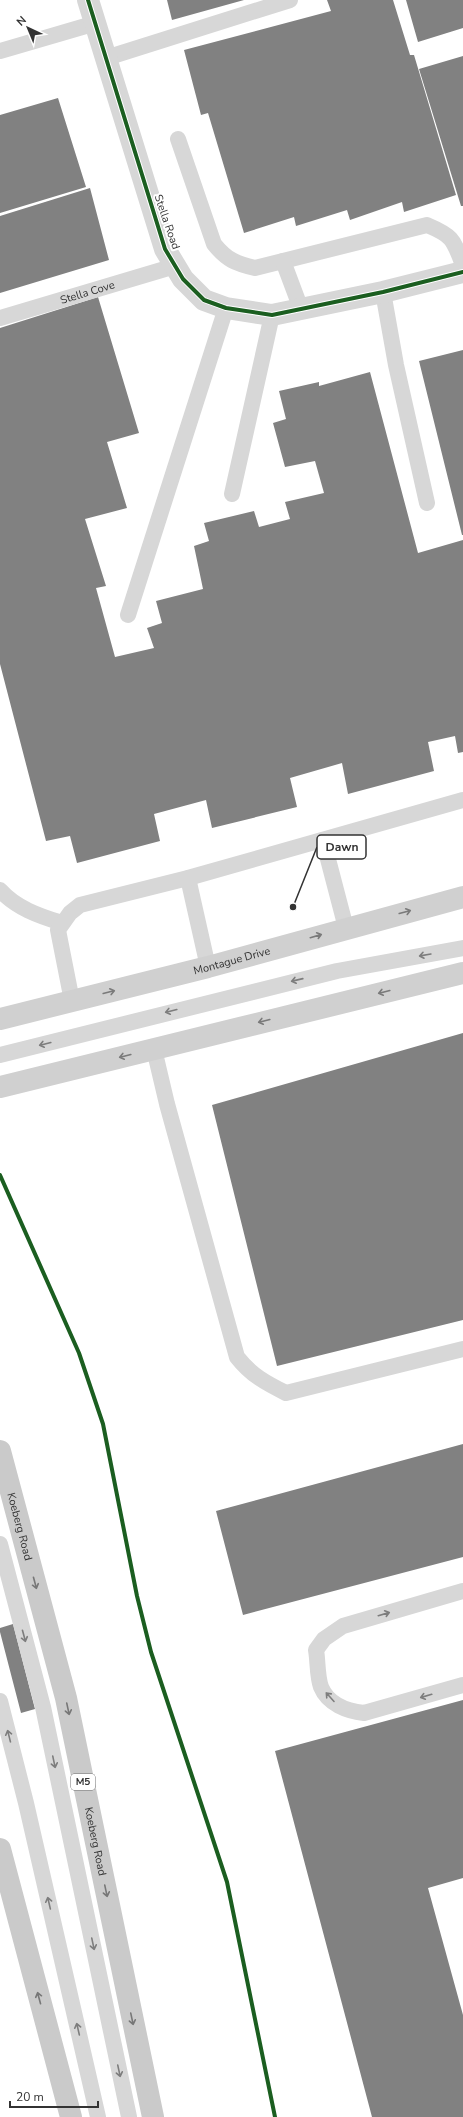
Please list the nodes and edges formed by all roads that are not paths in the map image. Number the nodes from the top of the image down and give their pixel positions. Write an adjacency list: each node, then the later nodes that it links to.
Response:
1 (88, 0): 3 (street, Stella Road)
2 (290, 0): 5 (lane)
3 (96, 23): 4 (lane); 5 (street, Stella Road)
4 (0, 51)
5 (106, 58): 9 (street, Stella Road)
6 (178, 138): 7 (lane)
7 (283, 261): 8 (lane); 13 (lane)
8 (463, 265)
9 (175, 266): 12 (street, Stella Road); 15 (lane, Stella Cove)
10 (463, 272): 11 (street, Stella Road)
11 (383, 292): 13 (street, Stella Road); 17 (lane)
12 (226, 308): 14 (street, Stella Road); 18 (lane)
13 (301, 308): 14 (street, Stella Road)
14 (272, 315): 16 (lane)
15 (0, 318)
16 (232, 494)
17 (427, 503)
18 (128, 615)
19 (463, 800): 20 (lane)
20 (323, 840): 21 (lane); 25 (lane)
21 (188, 878): 24 (lane); 27 (lane)
22 (0, 890): 24 (lane)
23 (463, 897): 25 (main road, Montague Drive, one-way to 23)
24 (62, 923): 29 (lane)
25 (346, 928): 27 (main road, Montague Drive, one-way to 25)
26 (463, 948): 32 (lane, one-way to 32)
27 (208, 967): 29 (main road, Montague Drive, one-way to 27)
28 (463, 972): 31 (main road, one-way to 31)
29 (72, 1001): 30 (main road, Montague Drive)
30 (0, 1019)
31 (154, 1049): 33 (main road, one-way to 33); 34 (lane)
32 (0, 1055)
33 (0, 1087)
34 (463, 1349)
35 (0, 1451): 44 (main road, Koeberg Road / M5, one-way to 44)
36 (0, 1544): 43 (lane, one-way to 43)
37 (463, 1590): 38 (lane, one-way to 37)
38 (463, 1685)
39 (0, 1701): 42 (lane, one-way to 39)
40 (0, 1850): 41 (main road, one-way to 40)
41 (71, 2117)
42 (98, 2117)
43 (129, 2117)
44 (153, 2117)

